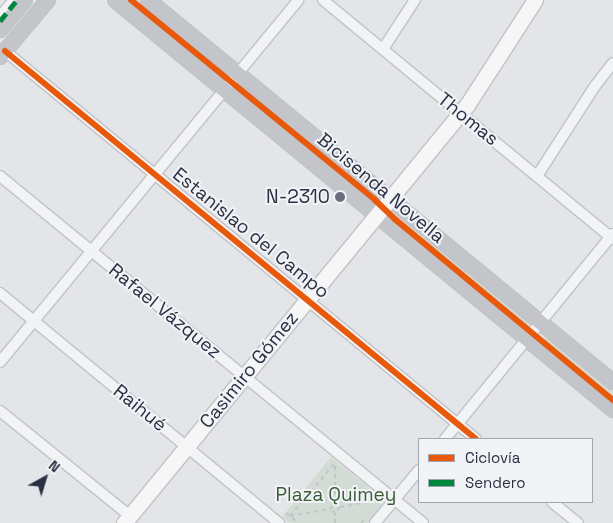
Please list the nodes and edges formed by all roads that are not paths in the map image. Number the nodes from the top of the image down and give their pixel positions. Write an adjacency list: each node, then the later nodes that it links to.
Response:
1 (11, 0): 11 (street)
2 (17, 0): 12 (street)
3 (25, 0): 13 (main road)
4 (48, 0): 15 (main road)
5 (115, 0): 18 (main road)
6 (148, 0): 17 (main road)
7 (298, 0): 17 (street)
8 (323, 0): 14 (street, Thomas)
9 (415, 0): 14 (street)
10 (534, 0): 19 (main road, Casimiro Gómez)
11 (0, 13)
12 (0, 21)
13 (0, 30)
14 (383, 49): 19 (street, Thomas)
15 (3, 54): 20 (street, Estanislao del Campo)
16 (613, 63): 22 (street)
17 (239, 74): 18 (street); 23 (main road)
18 (225, 90): 20 (street); 24 (main road)
19 (461, 113): 22 (street, Thomas); 23 (main road, Casimiro Gómez)
20 (156, 174): 26 (street); 28 (street, Estanislao del Campo)
21 (0, 176): 26 (street, Rafael Vázquez)
22 (537, 176): 25 (street, Thomas)
23 (390, 198): 24 (main road, Casimiro Gómez); 30 (main road)
24 (376, 214): 28 (main road, Casimiro Gómez); 31 (main road)
25 (612, 237): 30 (street)
26 (92, 251): 29 (street); 33 (street, Rafael Vázquez)
27 (0, 293): 29 (street, Raihué)
28 (307, 299): 33 (main road, Casimiro Gómez); 37 (street, Estanislao del Campo)
29 (34, 321): 32 (street); 40 (street, Raihué)
30 (542, 323): 31 (street); 34 (main road)
31 (528, 340): 35 (main road); 37 (street)
32 (0, 362)
33 (244, 376): 40 (main road, Casimiro Gómez); 42 (street, Rafael Vázquez)
34 (613, 382)
35 (613, 410)
36 (0, 411): 44 (street)
37 (458, 424): 38 (street); 39 (street, Estanislao del Campo)
38 (446, 438)
39 (475, 438)
40 (186, 447): 44 (main road, Casimiro Gómez); 45 (street, Raihué)
41 (418, 471): 42 (street)
42 (394, 500): 46 (street); 47 (street, Rafael Vázquez)
43 (553, 503): 48 (street)
44 (127, 519)
45 (279, 523)
46 (375, 523)
47 (423, 523)
48 (578, 523)

